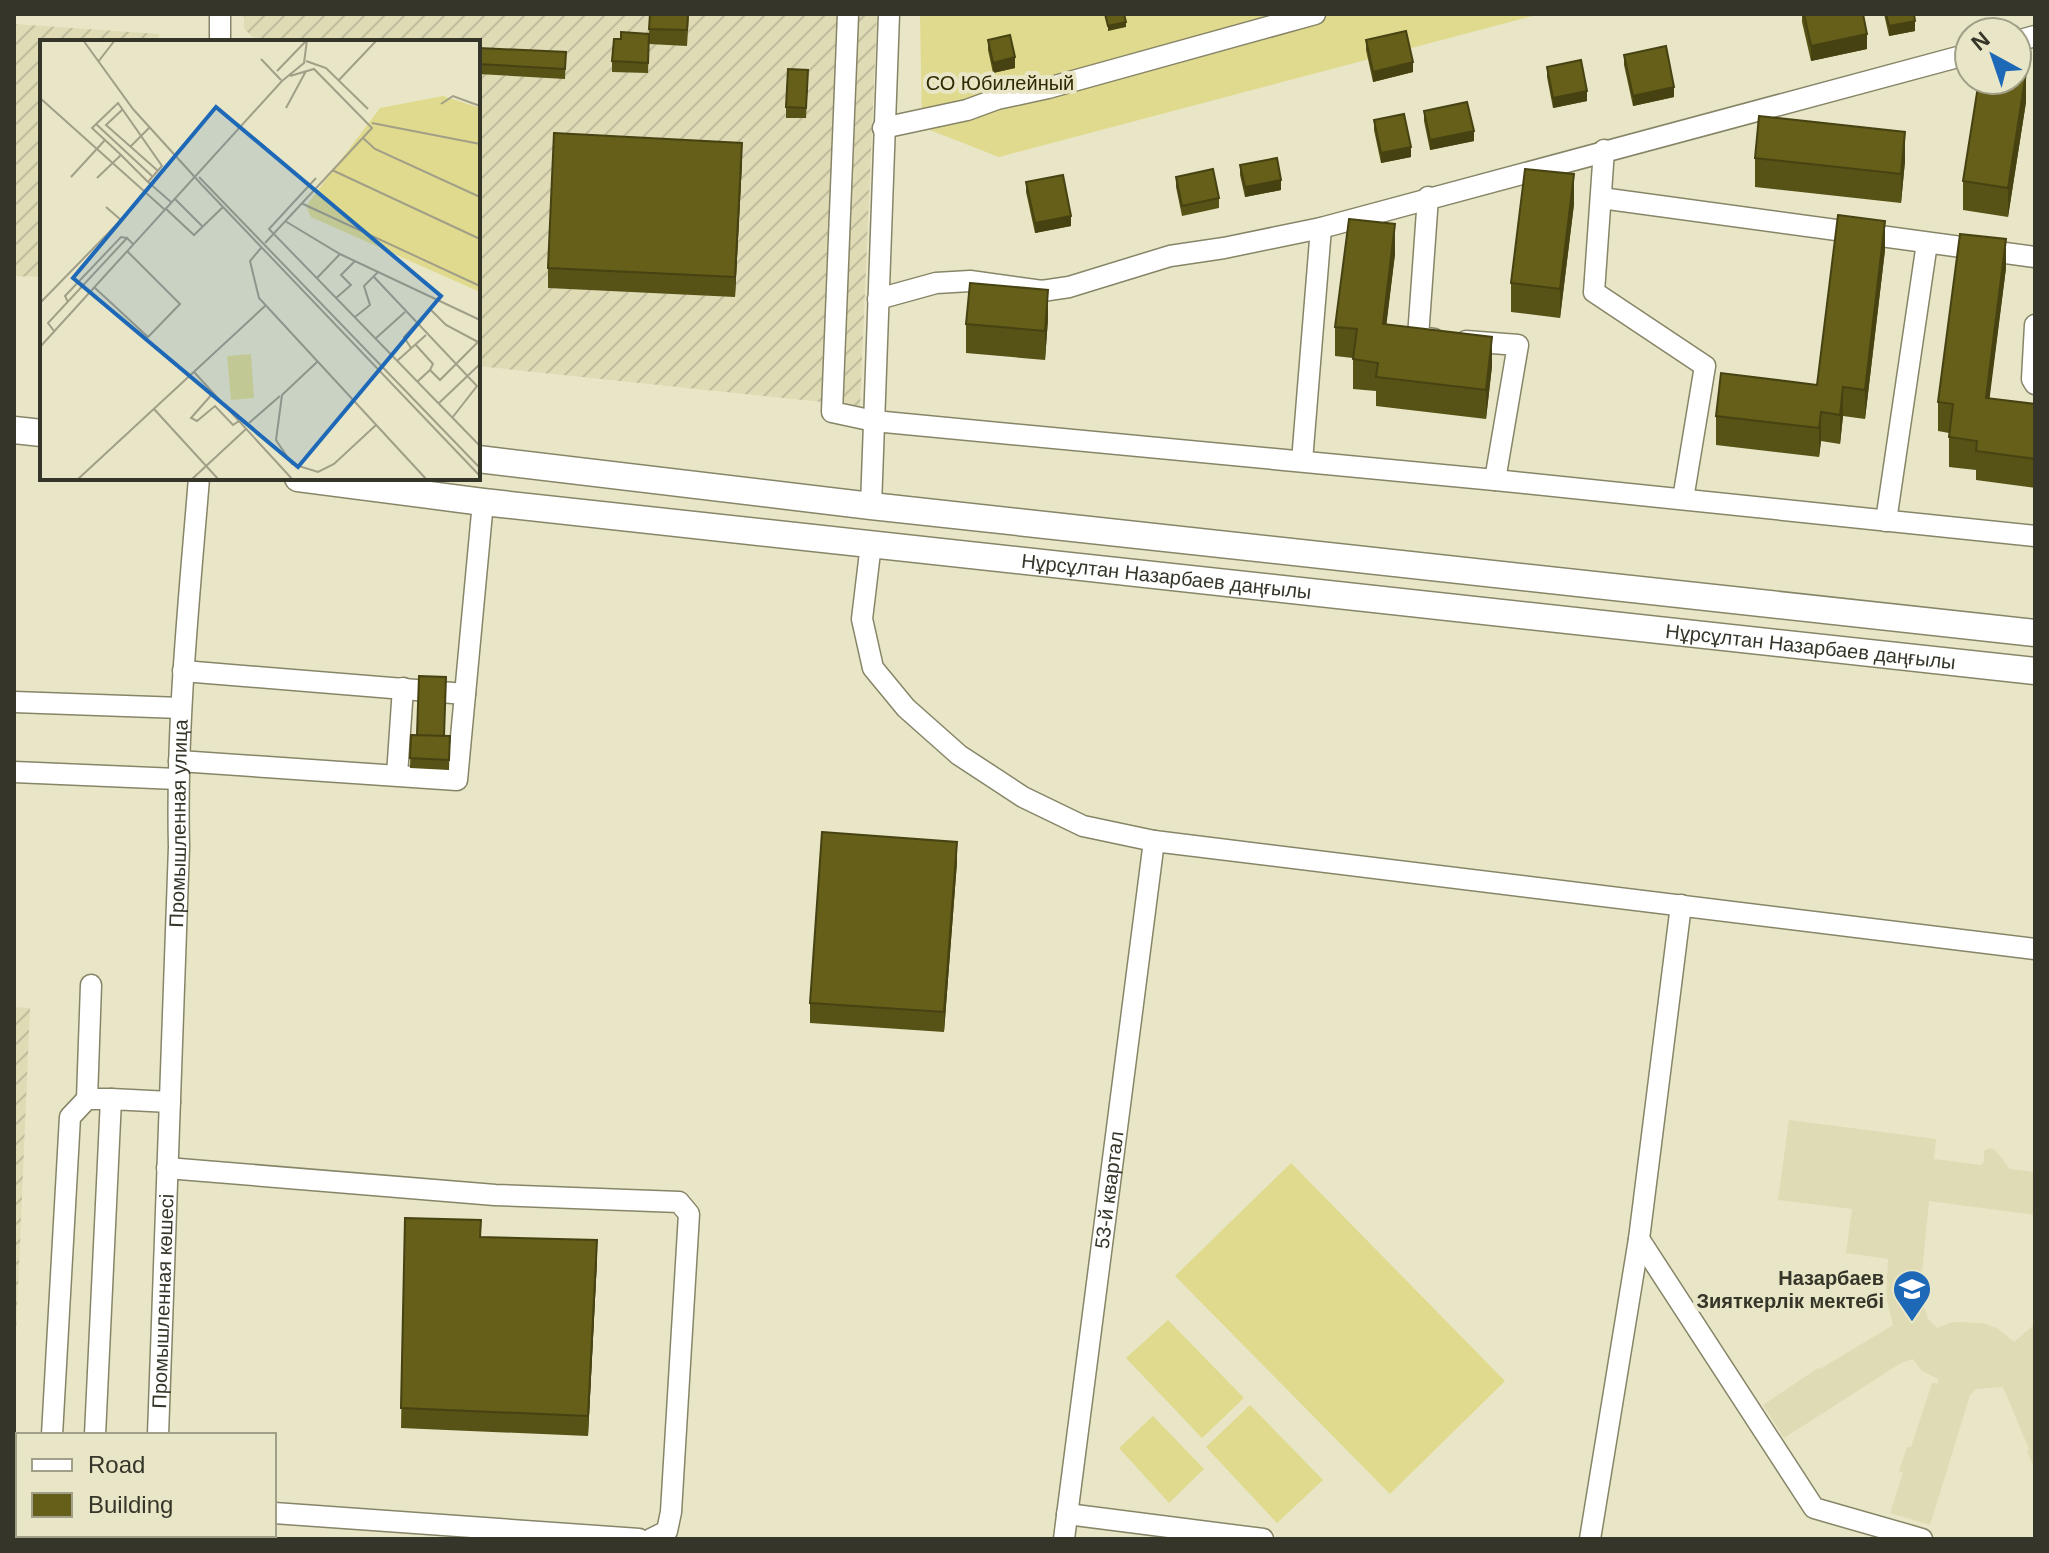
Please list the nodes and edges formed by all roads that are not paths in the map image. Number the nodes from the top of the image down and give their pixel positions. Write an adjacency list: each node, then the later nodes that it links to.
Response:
1 (220, 14): 5 (street)
2 (848, 14): 17 (street)
3 (889, 14): 7 (street)
4 (1315, 14): 7 (street)
5 (220, 40)
6 (1953, 58): 8 (street)
7 (883, 128): 14 (street)
8 (1604, 150): 9 (street); 10 (street)
9 (1428, 197): 11 (street); 24 (street)
10 (1601, 198): 12 (street); 25 (street)
11 (1321, 228): 14 (street); 21 (street)
12 (1927, 243): 13 (street); 28 (street)
13 (2035, 257)
14 (878, 299): 17 (street)
15 (2035, 325): 16 (street)
16 (2035, 384)
17 (874, 421): 21 (street); 27 (street)
18 (14, 430): 19 (main road)
19 (40, 433)
20 (480, 459): 27 (main road, Нұрсұлтан Назарбаев даңғылы)
21 (1302, 461): 24 (street)
22 (199, 480): 32 (street, Промышленная улица)
23 (313, 480): 26 (main road, Нұрсұлтан Назарбаев даңғылы)
24 (1495, 480): 25 (street)
25 (1683, 499): 28 (street)
26 (483, 502): 30 (main road, Нұрсұлтан Назарбаев даңғылы); 35 (street)
27 (871, 506): 30 (main road); 31 (main road, Нұрсұлтан Назарбаев даңғылы)
28 (1886, 521): 29 (street)
29 (2035, 536)
30 (871, 544): 33 (main road, Нұрсұлтан Назарбаев даңғылы); 41 (street)
31 (2035, 633)
32 (183, 671): 34 (street); 37 (street, Промышленная улица)
33 (2035, 671)
34 (403, 688): 35 (street); 40 (street)
35 (465, 694): 40 (street)
36 (14, 702): 37 (street)
37 (181, 708): 38 (street, Промышленная улица)
38 (178, 770): 39 (street); 40 (street); 47 (street, Промышленная улица)
39 (14, 772)
40 (397, 775)
41 (1154, 841): 42 (street); 54 (street, 53-й квартал)
42 (1681, 905): 43 (street); 49 (street)
43 (2035, 949)
44 (91, 985): 45 (street)
45 (87, 1099): 46 (street); 50 (street)
46 (111, 1099): 47 (street); 51 (street)
47 (170, 1102): 48 (street, Промышленная улица)
48 (167, 1168): 52 (street, Промышленная көшесі); 56 (street)
49 (1639, 1239): 59 (street); 60 (street)
50 (52, 1433)
51 (95, 1433)
52 (158, 1433)
53 (276, 1513): 55 (street)
54 (1067, 1514): 57 (street, 53-й квартал); 58 (street)
55 (639, 1539)
56 (651, 1539)
57 (1064, 1539)
58 (1262, 1539)
59 (1590, 1539)
60 (1922, 1539)

